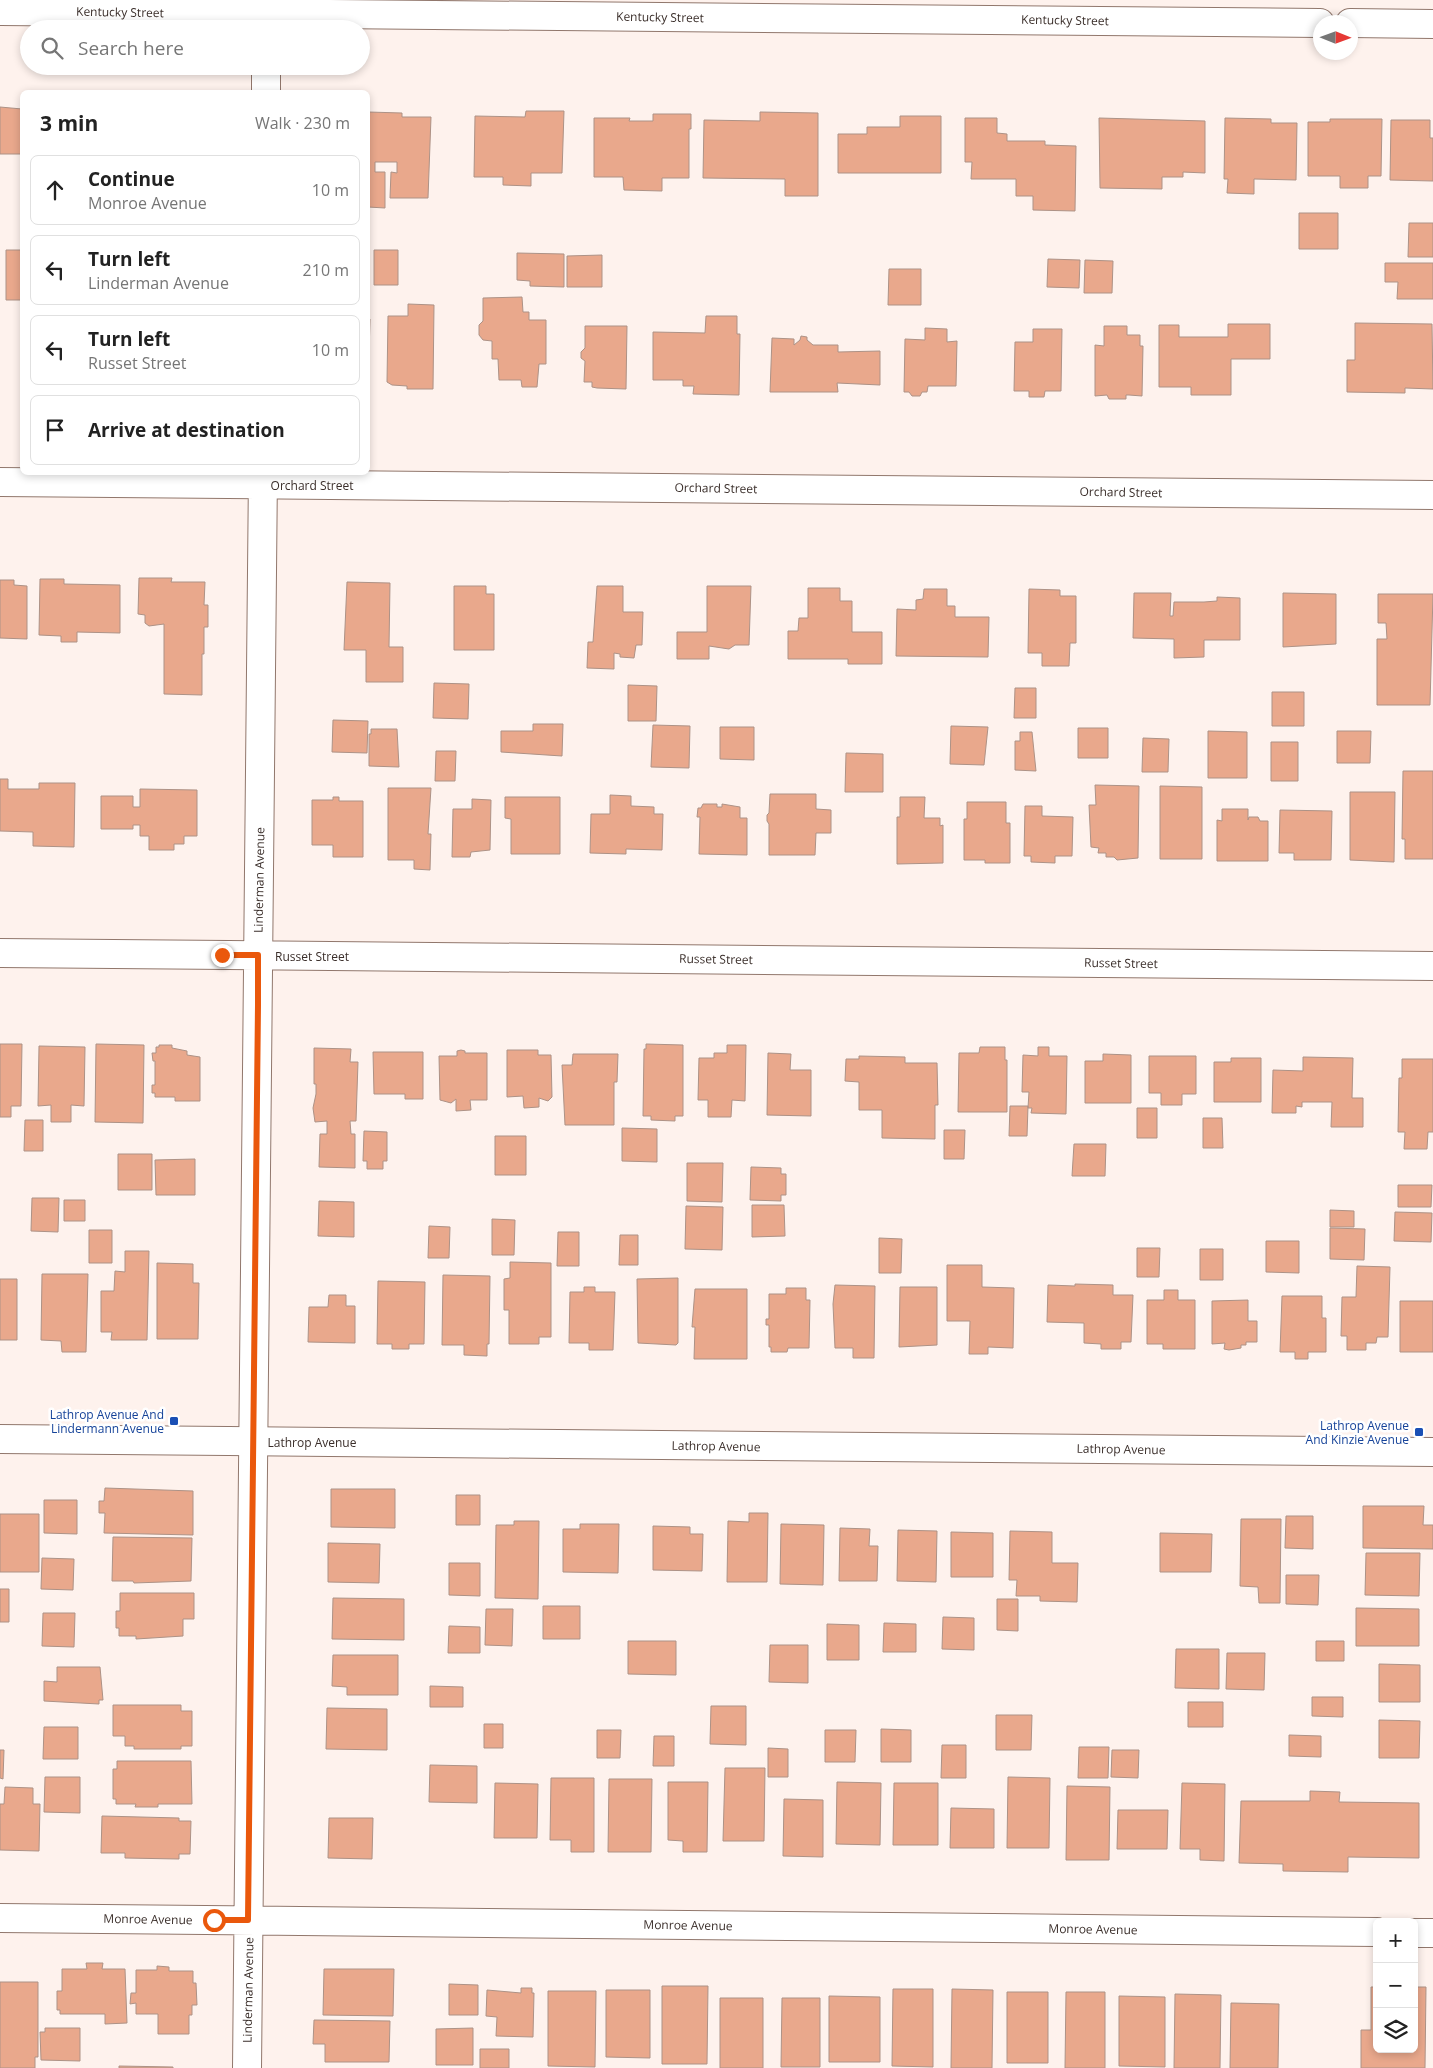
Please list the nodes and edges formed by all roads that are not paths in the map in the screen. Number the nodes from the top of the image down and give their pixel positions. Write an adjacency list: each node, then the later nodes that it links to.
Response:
1 (0, 11): 2 (street, Kentucky Street)
2 (267, 14): 3 (street, Kentucky Street)
3 (1313, 23)
4 (1358, 23): 5 (street)
5 (1433, 24)
6 (266, 75): 7 (street)
7 (266, 90)
8 (263, 478): 9 (street, Orchard Street); 10 (street, Orchard Street); 12 (street, Linderman Avenue)
9 (0, 482)
10 (1433, 495)
11 (0, 953): 12 (street, Russet Street)
12 (258, 955): 13 (street, Russet Street); 15 (street, Linderman Avenue)
13 (1433, 966)
14 (0, 1439): 15 (street, Lathrop Avenue)
15 (254, 1442): 16 (street, Lathrop Avenue); 18 (street, Linderman Avenue)
16 (1433, 1452)
17 (0, 1918): 18 (street, Monroe Avenue)
18 (248, 1920): 19 (street, Monroe Avenue); 22 (street, Linderman Avenue)
19 (1373, 1932)
20 (1418, 1933): 21 (street)
21 (1433, 1933)
22 (247, 2068)

